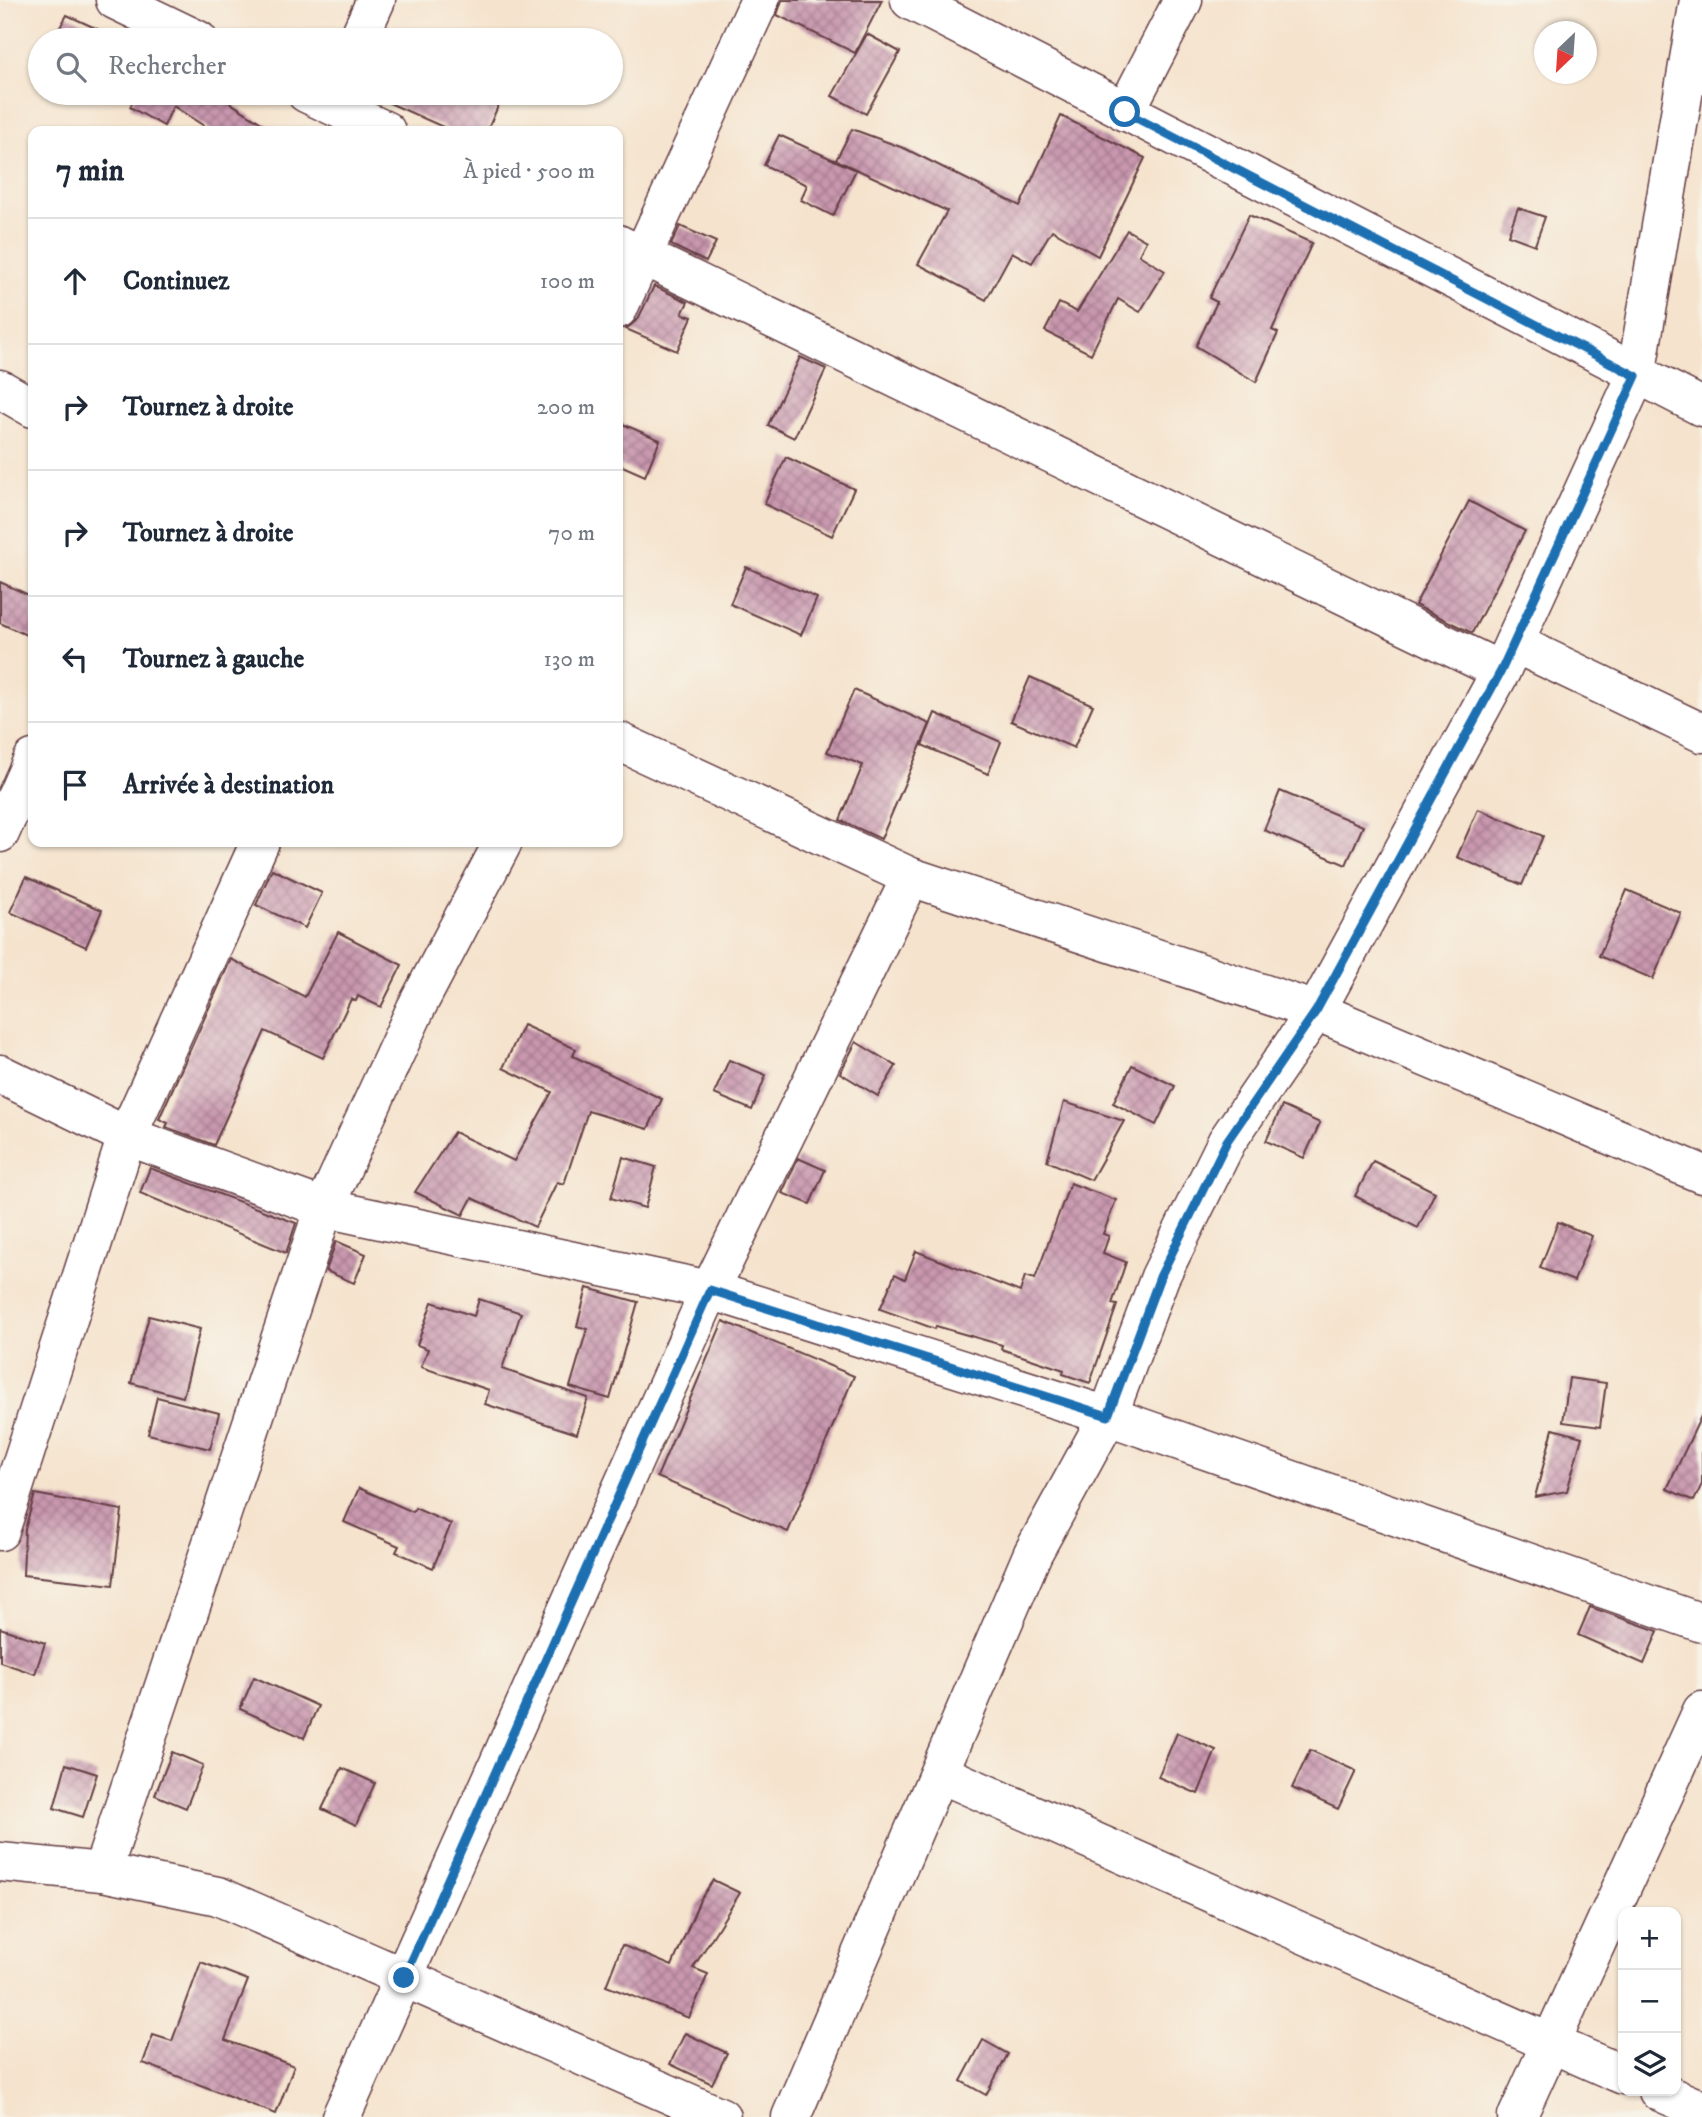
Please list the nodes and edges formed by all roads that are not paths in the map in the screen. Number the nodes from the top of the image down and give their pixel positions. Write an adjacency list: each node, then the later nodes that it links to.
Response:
1 (115, 0): 7 (street)
2 (376, 0): 8 (street)
3 (760, 0): 12 (street)
4 (910, 0): 10 (street)
5 (1183, 0): 10 (street)
6 (1699, 0): 14 (street)
7 (173, 28)
8 (363, 28)
9 (322, 105): 11 (street)
10 (1125, 112): 14 (street)
11 (374, 126)
12 (630, 250): 13 (street); 18 (street)
13 (623, 284)
14 (1636, 376): 17 (street); 18 (street)
15 (0, 389): 16 (street)
16 (28, 405)
17 (1702, 407)
18 (1508, 657): 19 (street); 26 (street)
19 (1702, 733)
20 (623, 743): 25 (street)
21 (28, 771): 22 (street)
22 (0, 833)
23 (258, 847): 28 (street)
24 (500, 847): 30 (street)
25 (911, 877): 26 (street); 31 (street)
26 (1316, 1011): 29 (street); 32 (street)
27 (0, 1074): 28 (street)
28 (127, 1136): 30 (street); 33 (street)
29 (1702, 1174)
30 (324, 1208): 31 (street); 38 (street)
31 (710, 1290): 32 (street); 39 (street)
32 (1108, 1416): 34 (street); 36 (street)
33 (0, 1531)
34 (1702, 1623)
35 (1702, 1711): 40 (street)
36 (939, 1773): 40 (street); 46 (street)
37 (0, 1862): 38 (street)
38 (102, 1872): 39 (street)
39 (404, 1978): 44 (street); 45 (street)
40 (1551, 2043): 41 (street); 47 (street)
41 (1618, 2073)
42 (1670, 2096): 43 (street)
43 (1702, 2110)
44 (341, 2117)
45 (721, 2117)
46 (791, 2117)
47 (1517, 2117)

